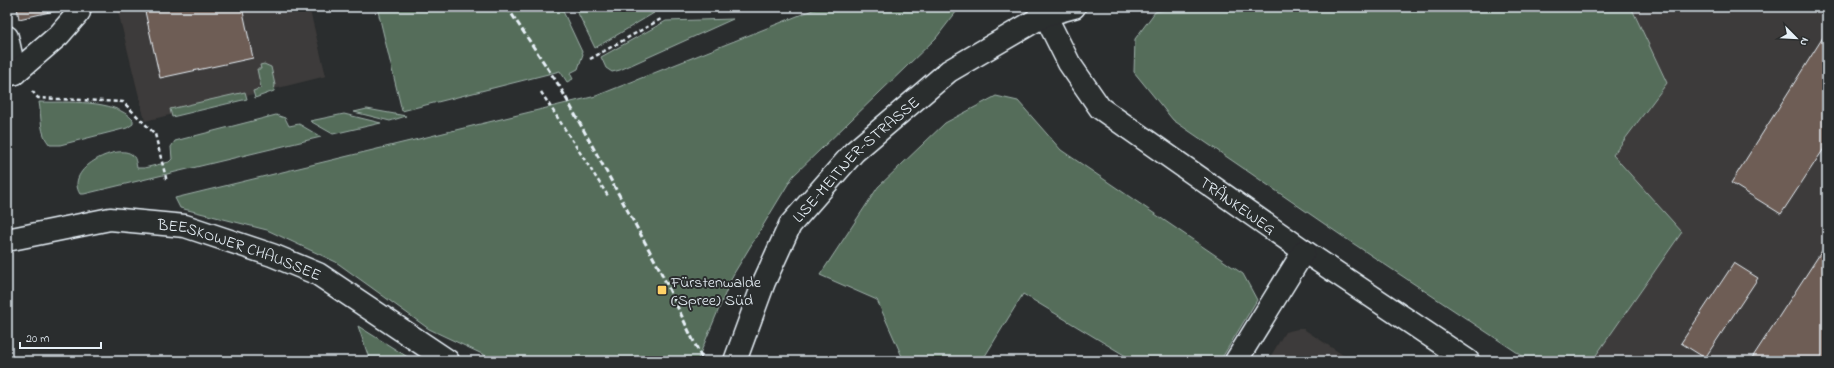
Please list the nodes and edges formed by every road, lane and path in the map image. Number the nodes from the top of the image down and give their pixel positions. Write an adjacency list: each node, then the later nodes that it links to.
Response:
1 (78, 7): 7 (street)
2 (1074, 7): 3 (street, LISE-MEITNER-STRASSE)
3 (1042, 11): 12 (street, TRÄNKEWEG); 14 (street, LISE-MEITNER-STRASSE)
4 (661, 20): 6 (path)
5 (7, 37): 7 (street)
6 (590, 59)
7 (11, 74): 9 (path)
8 (541, 92): 10 (path)
9 (167, 182)
10 (608, 196)
11 (7, 240): 13 (street, BEESKOWER CHAUSSEE)
12 (1304, 251): 15 (street); 16 (street, TRÄNKEWEG)
13 (448, 361)
14 (735, 361)
15 (1236, 361)
16 (1468, 361)

